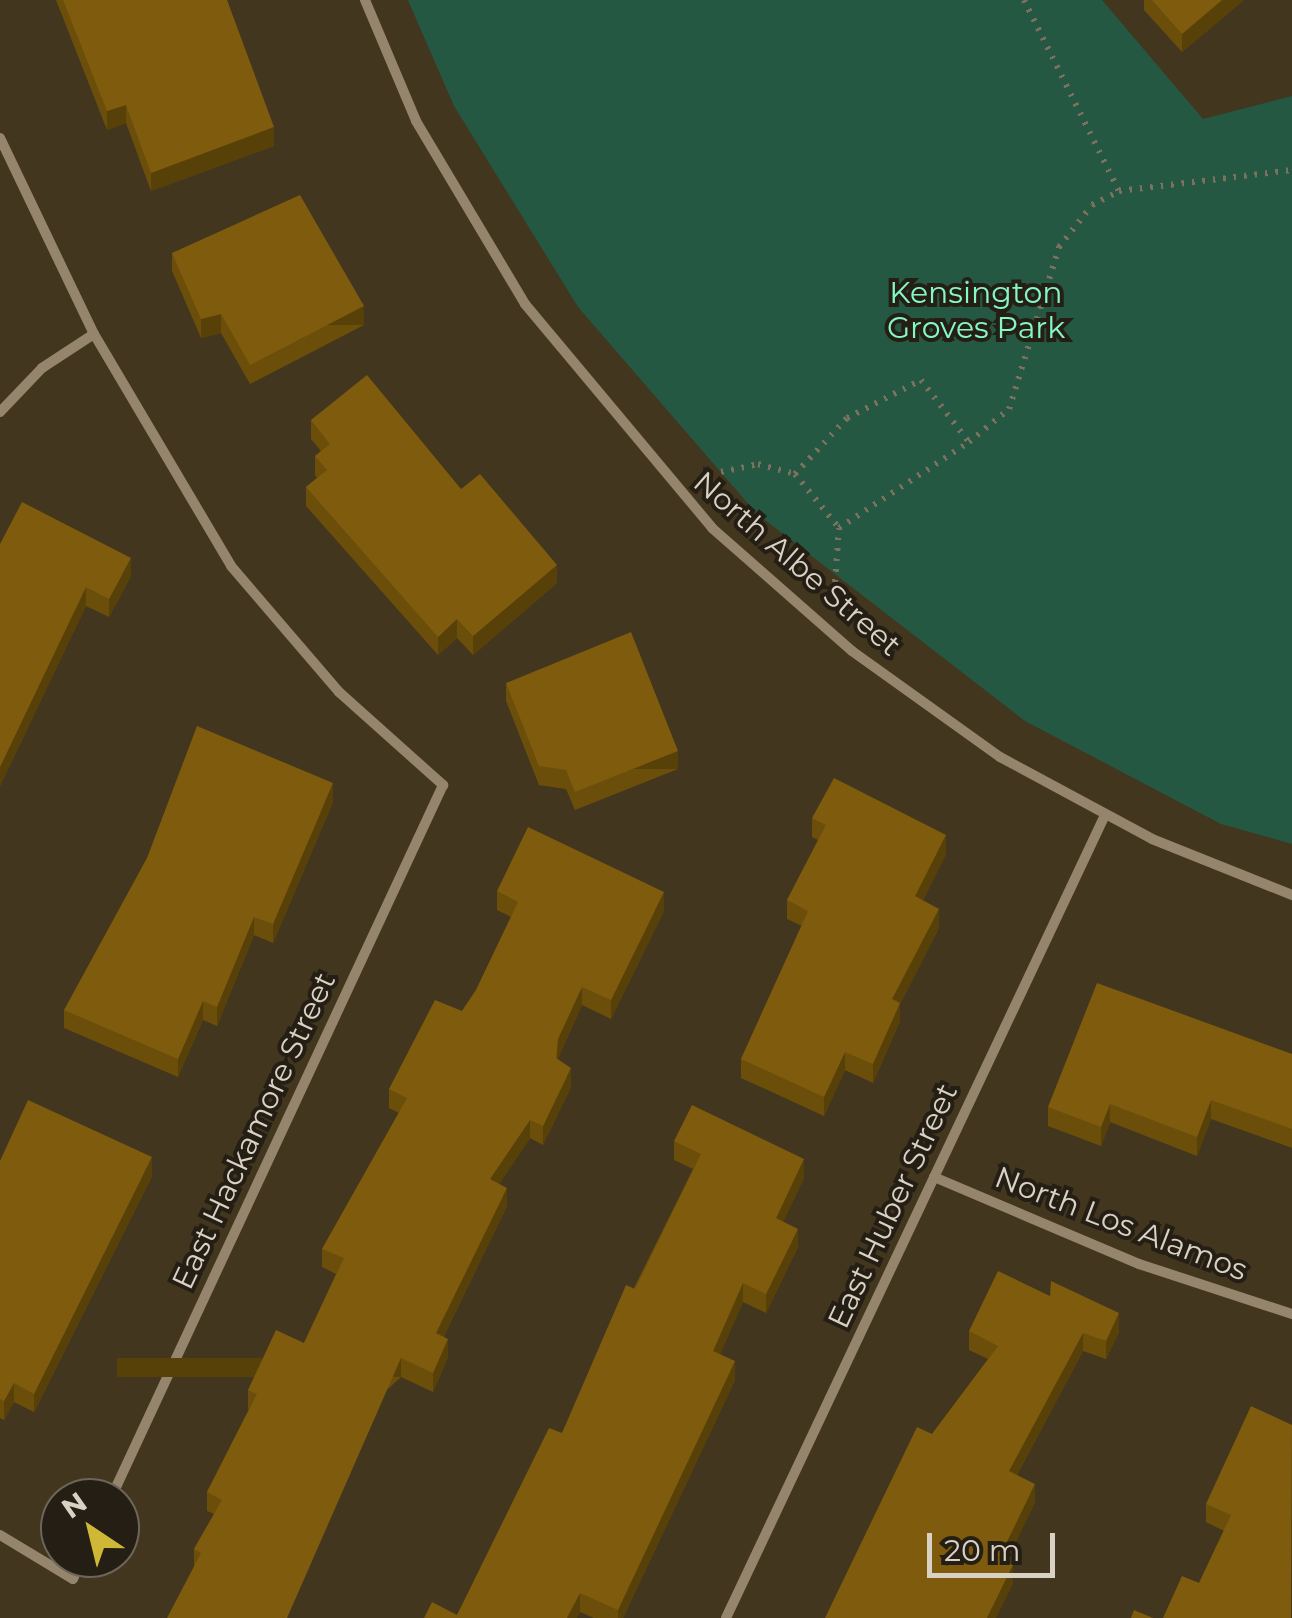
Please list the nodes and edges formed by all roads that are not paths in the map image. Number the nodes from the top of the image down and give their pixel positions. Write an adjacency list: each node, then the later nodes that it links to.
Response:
1 (365, 0): 5 (street, North Albe Street)
2 (0, 138): 3 (street)
3 (94, 334): 4 (street); 9 (street, East Hackamore Street)
4 (0, 412)
5 (1105, 815): 6 (street, North Albe Street); 7 (street, East Huber Street)
6 (1292, 895)
7 (934, 1176): 8 (street, North Los Alamos); 12 (street, East Huber Street)
8 (1292, 1314)
9 (119, 1478)
10 (0, 1535): 11 (street)
11 (40, 1559)
12 (726, 1618)

